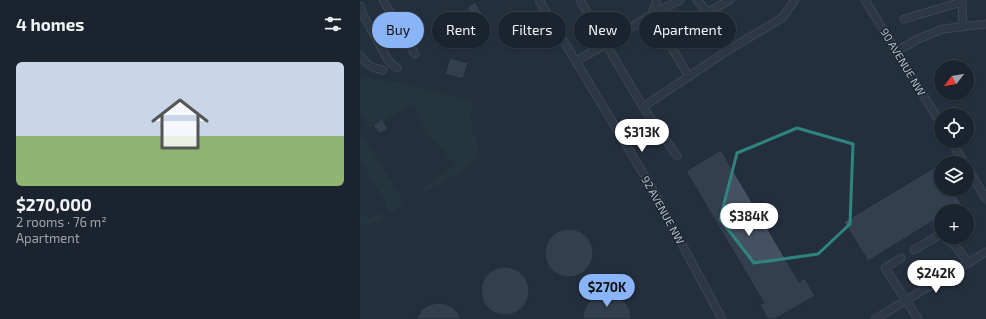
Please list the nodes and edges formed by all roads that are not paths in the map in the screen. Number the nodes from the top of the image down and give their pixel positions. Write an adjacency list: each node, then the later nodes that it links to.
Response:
1 (382, 0): 24 (street)
2 (539, 0): 26 (street, 92 AVENUE NW)
3 (580, 0): 12 (street)
4 (657, 0): 13 (street)
5 (680, 0): 14 (street)
6 (697, 0): 15 (street)
7 (730, 0): 15 (street)
8 (795, 0): 22 (street)
9 (865, 0): 23 (street, 90 AVENUE NW)
10 (951, 2): 16 (street); 18 (street)
11 (360, 6): 27 (street)
12 (587, 12)
13 (653, 12)
14 (656, 12)
15 (708, 12)
16 (904, 19)
17 (986, 24): 18 (street)
18 (963, 27): 23 (street)
19 (599, 48): 26 (street)
20 (608, 48): 30 (street)
21 (672, 48): 29 (street)
22 (730, 49): 29 (street)
23 (898, 51): 31 (street, 90 AVENUE NW)
24 (415, 54)
25 (360, 55): 28 (street)
26 (576, 61): 42 (street, 92 AVENUE NW)
27 (396, 68)
28 (383, 70)
29 (689, 76): 30 (street)
30 (643, 107): 32 (street)
31 (934, 112)
32 (677, 156)
33 (974, 179): 34 (street)
34 (986, 199)
35 (934, 239): 37 (street)
36 (952, 244): 40 (street)
37 (914, 250)
38 (986, 252): 40 (street)
39 (901, 258): 41 (street)
40 (969, 263): 41 (street)
41 (906, 300): 43 (street); 44 (street)
42 (722, 319)
43 (875, 319)
44 (918, 319)

